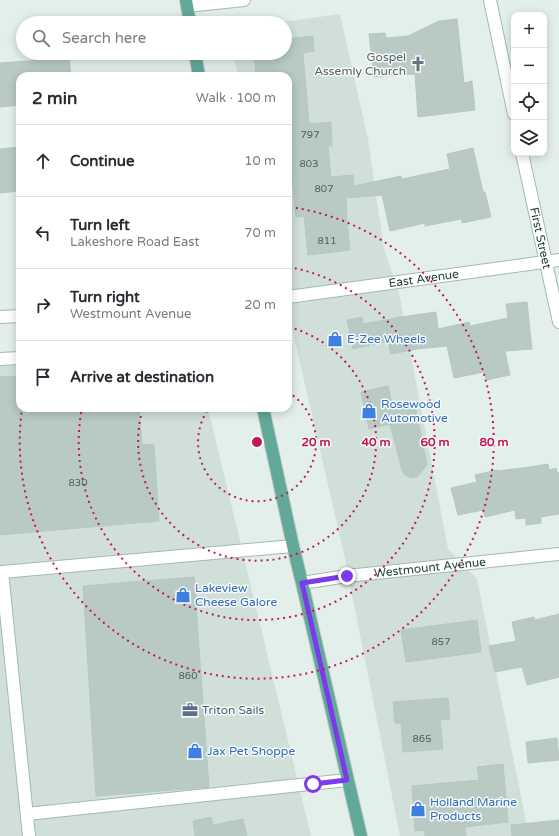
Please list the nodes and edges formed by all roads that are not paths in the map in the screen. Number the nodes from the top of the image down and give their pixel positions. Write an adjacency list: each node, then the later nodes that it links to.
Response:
1 (244, 0): 3 (street)
2 (490, 0): 7 (street)
3 (186, 3): 4 (main road)
4 (189, 16)
5 (196, 60): 6 (main road)
6 (198, 72)
7 (511, 100)
8 (523, 156): 10 (street, First Street)
9 (559, 260): 10 (street, East Avenue)
10 (545, 262): 11 (street, East Avenue); 14 (street, First Street)
11 (292, 297)
12 (16, 316): 13 (street)
13 (0, 317)
14 (559, 322)
15 (16, 358): 16 (street)
16 (0, 359)
17 (264, 412): 18 (main road)
18 (292, 546): 20 (main road); 22 (street)
19 (559, 554): 20 (street, Westmount Avenue)
20 (302, 583): 21 (main road)
21 (347, 780): 22 (street); 24 (main road)
22 (27, 814): 23 (street)
23 (29, 836)
24 (361, 836)

